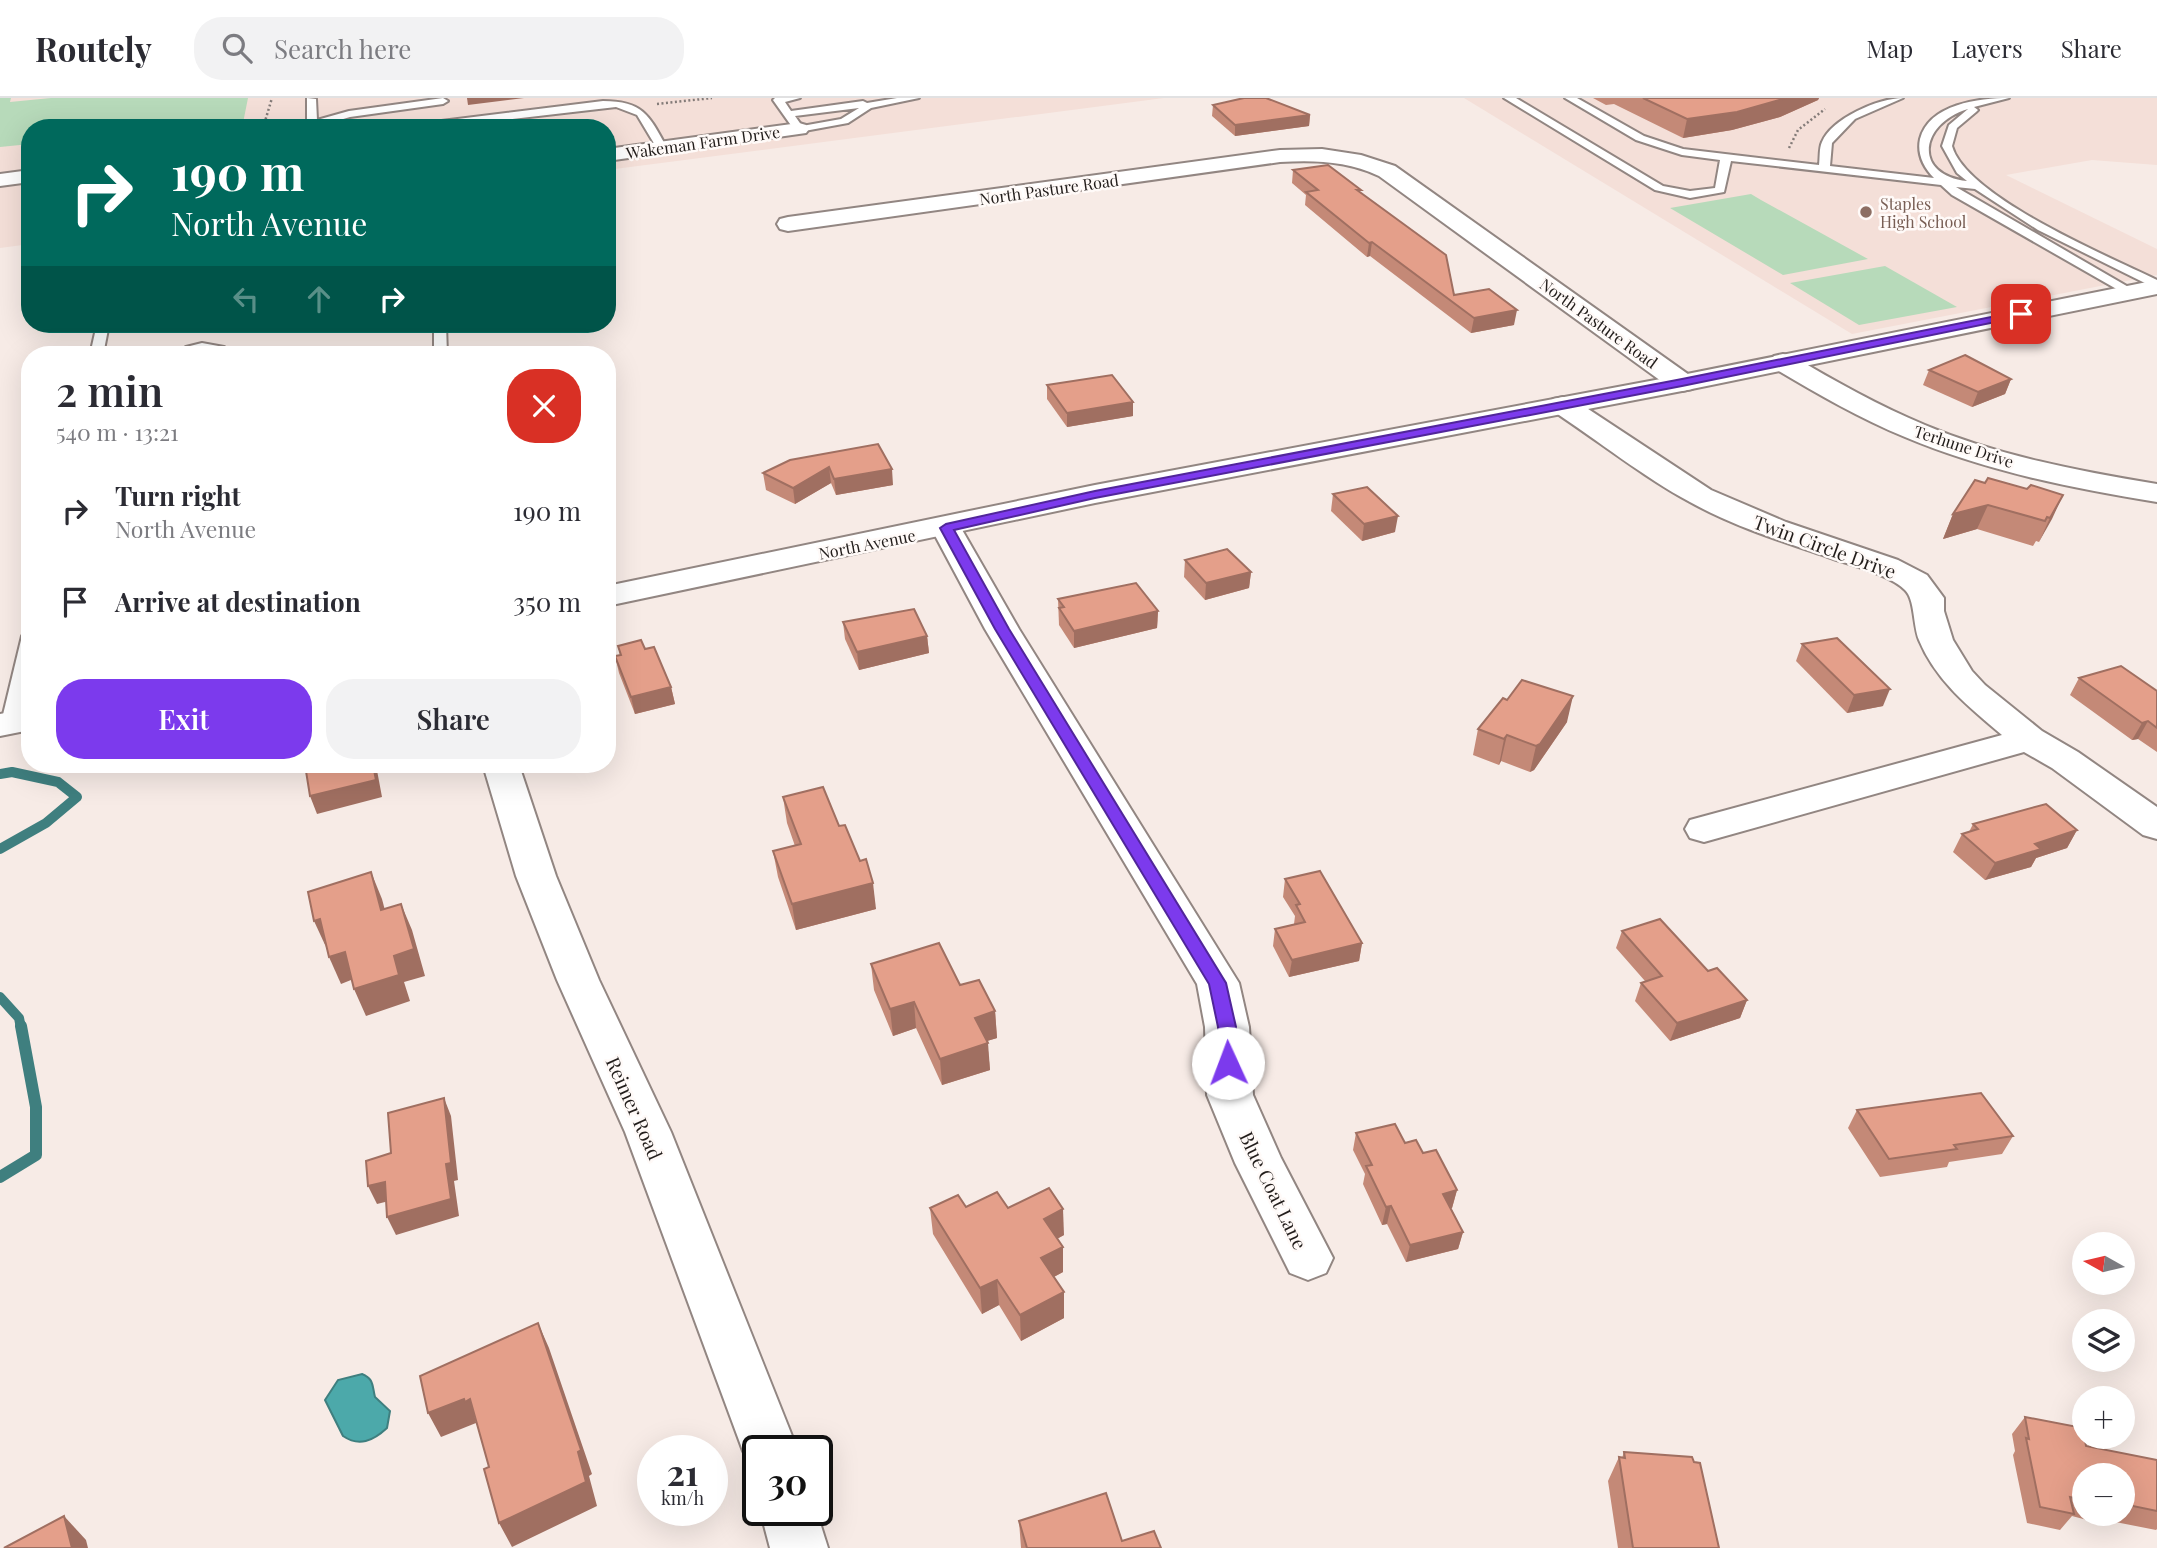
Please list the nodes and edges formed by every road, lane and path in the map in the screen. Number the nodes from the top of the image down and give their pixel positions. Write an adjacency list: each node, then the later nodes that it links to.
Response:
1 (272, 98): 12 (path)
2 (795, 98): 16 (lane)
3 (914, 98): 10 (lane)
4 (1509, 98): 21 (lane)
5 (1570, 98): 21 (lane)
6 (1898, 98): 23 (lane)
7 (310, 99): 13 (lane)
8 (1998, 99): 26 (lane); 27 (lane)
9 (443, 101): 14 (lane)
10 (889, 101): 16 (lane); 16 (lane)
11 (1828, 107): 22 (path)
12 (267, 119)
13 (308, 119)
14 (332, 119)
15 (486, 119): 18 (lane)
16 (794, 121): 18 (street, Wakeman Farm Drive)
17 (1342, 137): 19 (street, North Pasture Road)
18 (662, 148): 20 (street, Wakeman Farm Drive)
19 (1311, 153): 28 (street, North Pasture Road); 31 (street, North Pasture Road)
20 (616, 154)
21 (1726, 158): 23 (lane)
22 (1787, 158)
23 (1824, 169): 26 (lane)
24 (21, 177): 25 (street)
25 (0, 180)
26 (1945, 183): 27 (lane); 29 (lane)
27 (1979, 186): 29 (lane)
28 (788, 224)
29 (2148, 288): 30 (street, North Avenue)
30 (1783, 362): 31 (street, North Avenue); 33 (street, Terhune Drive)
31 (1682, 383): 32 (street, North Avenue)
32 (1563, 405): 34 (street, North Avenue); 38 (street, Twin Circle Drive)
33 (2157, 494)
34 (946, 528): 35 (street, North Avenue); 42 (street, Blue Coat Lane)
35 (616, 594)
36 (21, 681): 37 (lane)
37 (13, 722)
38 (2029, 739): 40 (street, Twin Circle Drive); 41 (street)
39 (504, 773): 43 (street, Reimer Road)
40 (2157, 826)
41 (1704, 829)
42 (1307, 1258)
43 (765, 1435)
44 (793, 1526): 45 (street)
45 (799, 1548)

